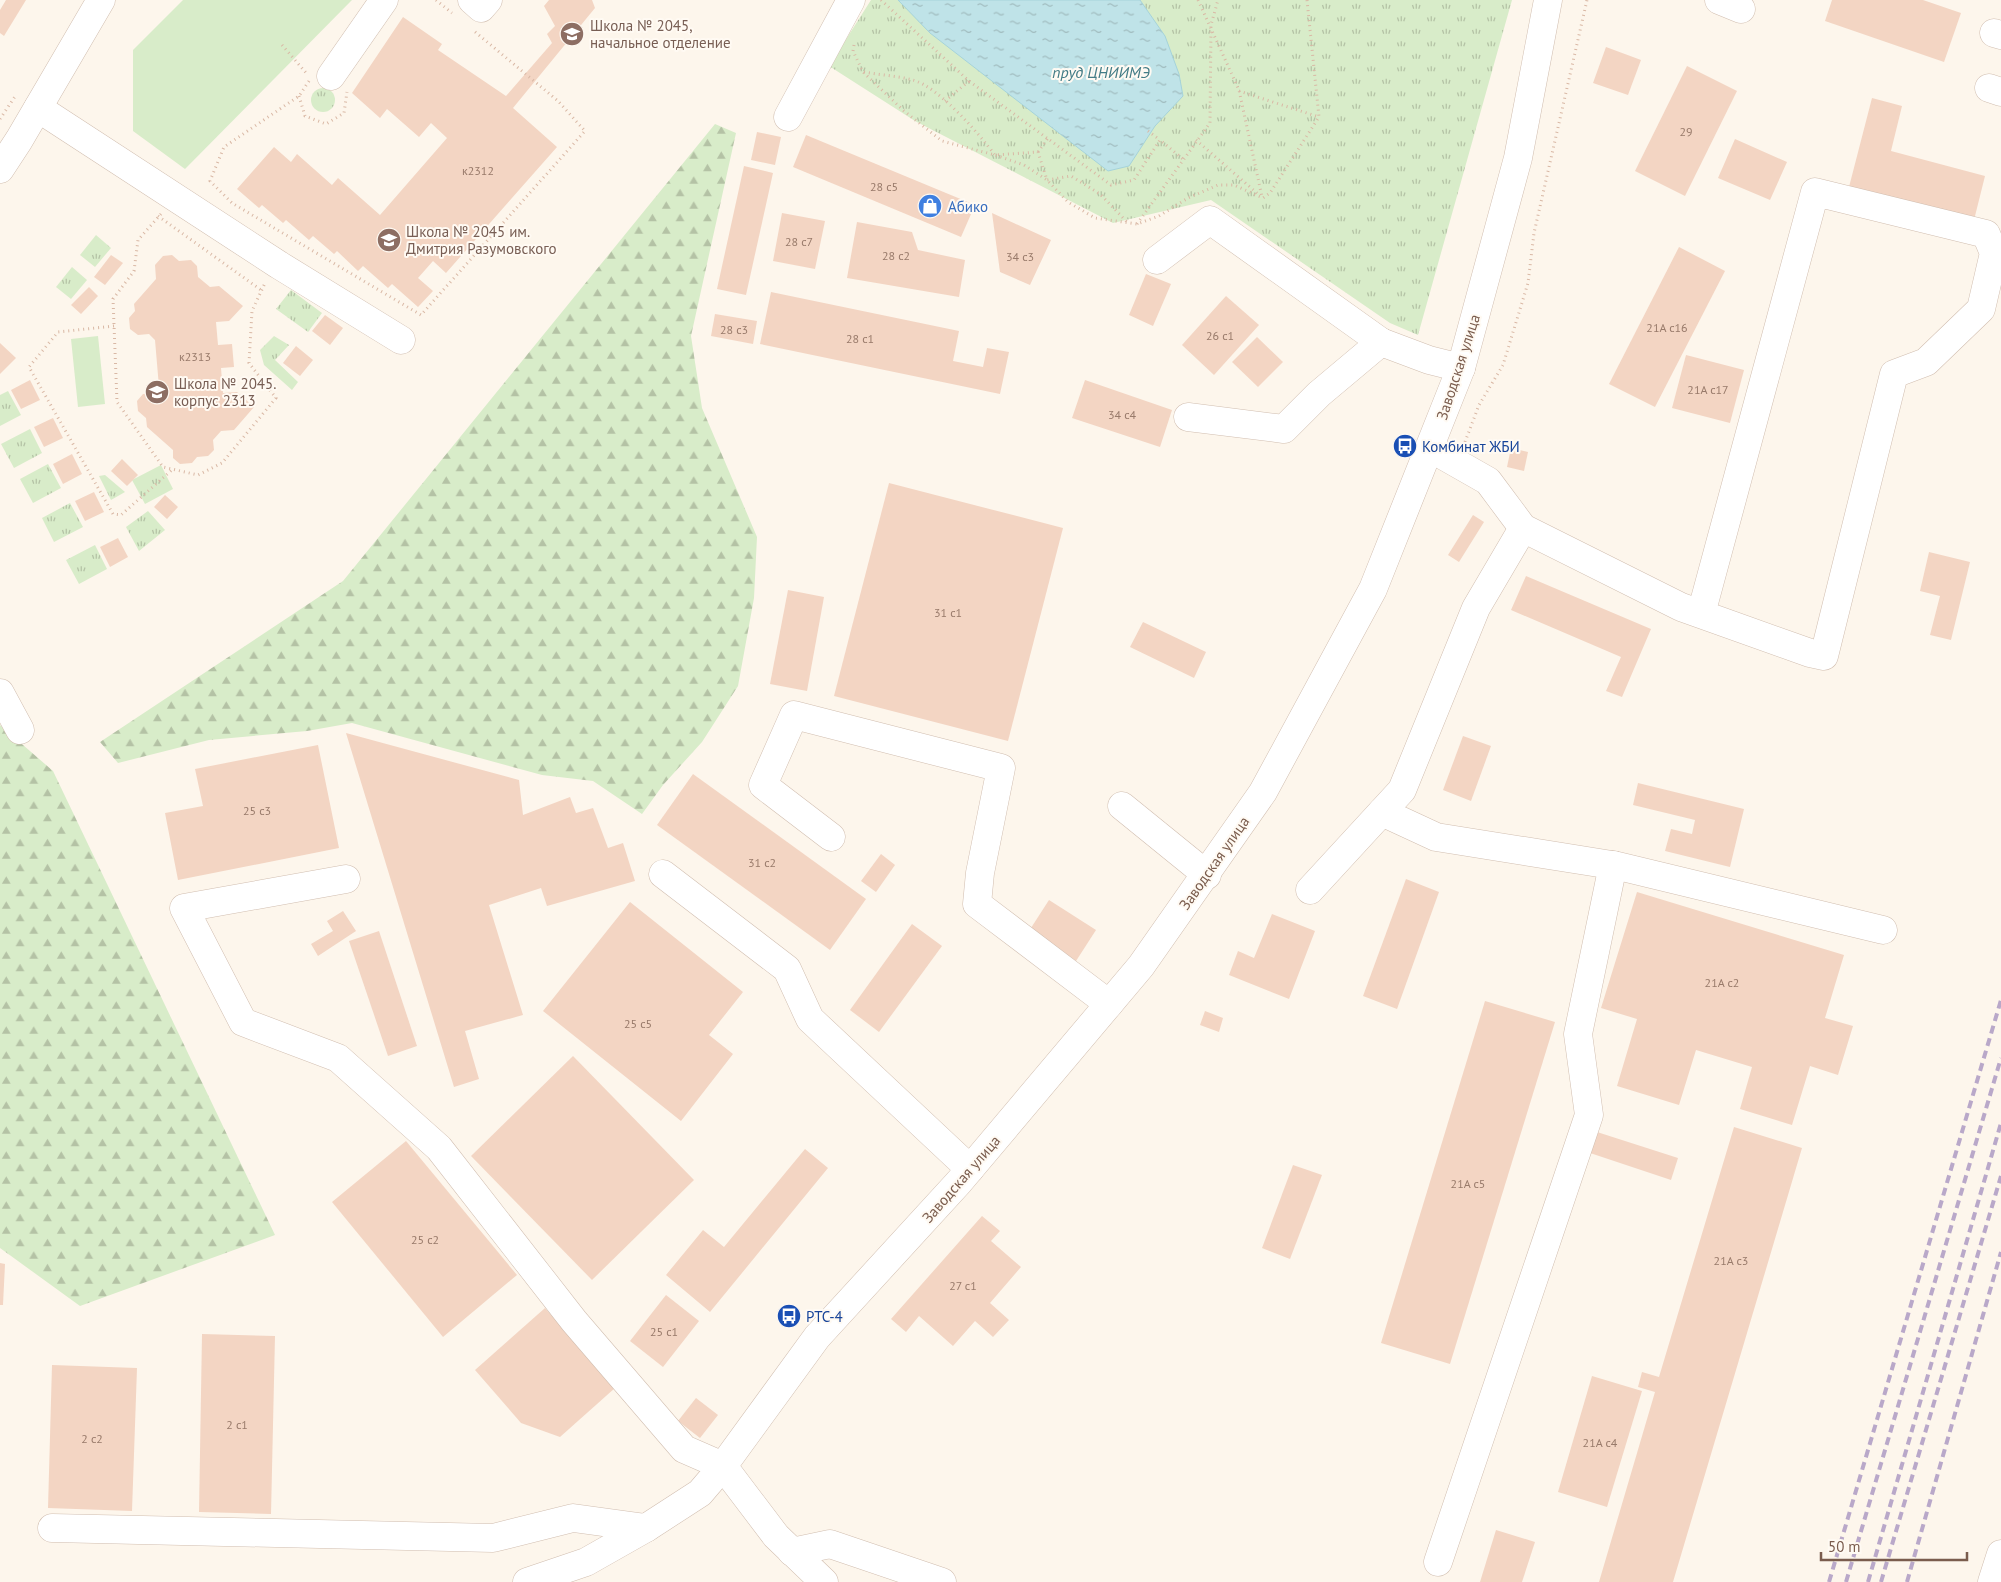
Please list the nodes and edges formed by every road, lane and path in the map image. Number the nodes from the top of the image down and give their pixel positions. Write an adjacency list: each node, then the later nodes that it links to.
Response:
1 (101, 0): 23 (street)
2 (384, 0): 18 (street)
3 (436, 0): 12 (path)
4 (488, 0): 12 (street)
5 (851, 0): 24 (street)
6 (881, 0): 19 (path)
7 (1198, 0): 13 (path)
8 (1217, 0): 13 (path)
9 (1307, 0): 25 (path)
10 (1548, 0): 47 (street, Заводская улица)
11 (1587, 0): 49 (path)
12 (465, 9)
13 (1211, 25): 20 (path); 30 (path)
14 (472, 29): 21 (path)
15 (854, 41): 17 (path)
16 (282, 45): 18 (path)
17 (863, 72): 22 (path); 32 (path)
18 (321, 77)
19 (969, 81): 22 (path); 28 (path)
20 (1239, 90): 25 (path); 36 (path)
21 (299, 96)
22 (945, 101): 32 (path)
23 (38, 108): 27 (street); 37 (street)
24 (788, 116)
25 (1319, 117): 36 (path)
26 (1148, 131): 29 (path)
27 (10, 136): 34 (street)
28 (1048, 138): 29 (path); 31 (path)
29 (1160, 140): 33 (path)
30 (1196, 140): 33 (path); 36 (path)
31 (1038, 152): 32 (path); 35 (path)
32 (995, 154): 35 (path)
33 (1183, 159): 40 (path)
34 (0, 169)
35 (1047, 180): 39 (path); 39 (path)
36 (1263, 198): 40 (path)
37 (167, 208): 38 (path); 42 (street); 43 (path); 44 (path)
38 (152, 212)
39 (1129, 223): 40 (path)
40 (1137, 224)
41 (1157, 260): 46 (street)
42 (279, 265): 43 (path); 45 (street)
43 (261, 290): 51 (path)
44 (114, 326): 51 (path); 51 (path)
45 (401, 340)
46 (1381, 342): 47 (street); 48 (street)
47 (1461, 368): 50 (street, Заводская улица)
48 (1188, 417)
49 (1465, 442)
50 (1430, 448): 52 (street); 61 (street, Заводская улица)
51 (173, 469)
52 (1523, 528): 53 (street); 57 (street)
53 (1702, 614): 53 (street)
54 (0, 693): 55 (street)
55 (20, 730)
56 (1122, 806): 61 (street)
57 (1382, 812): 59 (street); 63 (street)
58 (832, 837): 65 (street)
59 (1613, 865): 64 (street); 72 (street)
60 (663, 874): 66 (street)
61 (1207, 875): 65 (street, Заводская улица)
62 (346, 879): 67 (street)
63 (1310, 890)
64 (1883, 930)
65 (1109, 1004): 66 (street, Заводская улица)
66 (970, 1170): 67 (street, Заводская улица)
67 (723, 1466): 69 (street, Заводская улица); 70 (street)
68 (52, 1528): 69 (street)
69 (646, 1528): 73 (street, Заводская улица)
70 (792, 1552): 75 (street); 76 (street)
71 (2001, 1554): 77 (street)
72 (1438, 1562)
73 (591, 1572): 74 (street, Заводская улица)
74 (527, 1582)
75 (824, 1582)
76 (942, 1582)
77 (1992, 1582)

